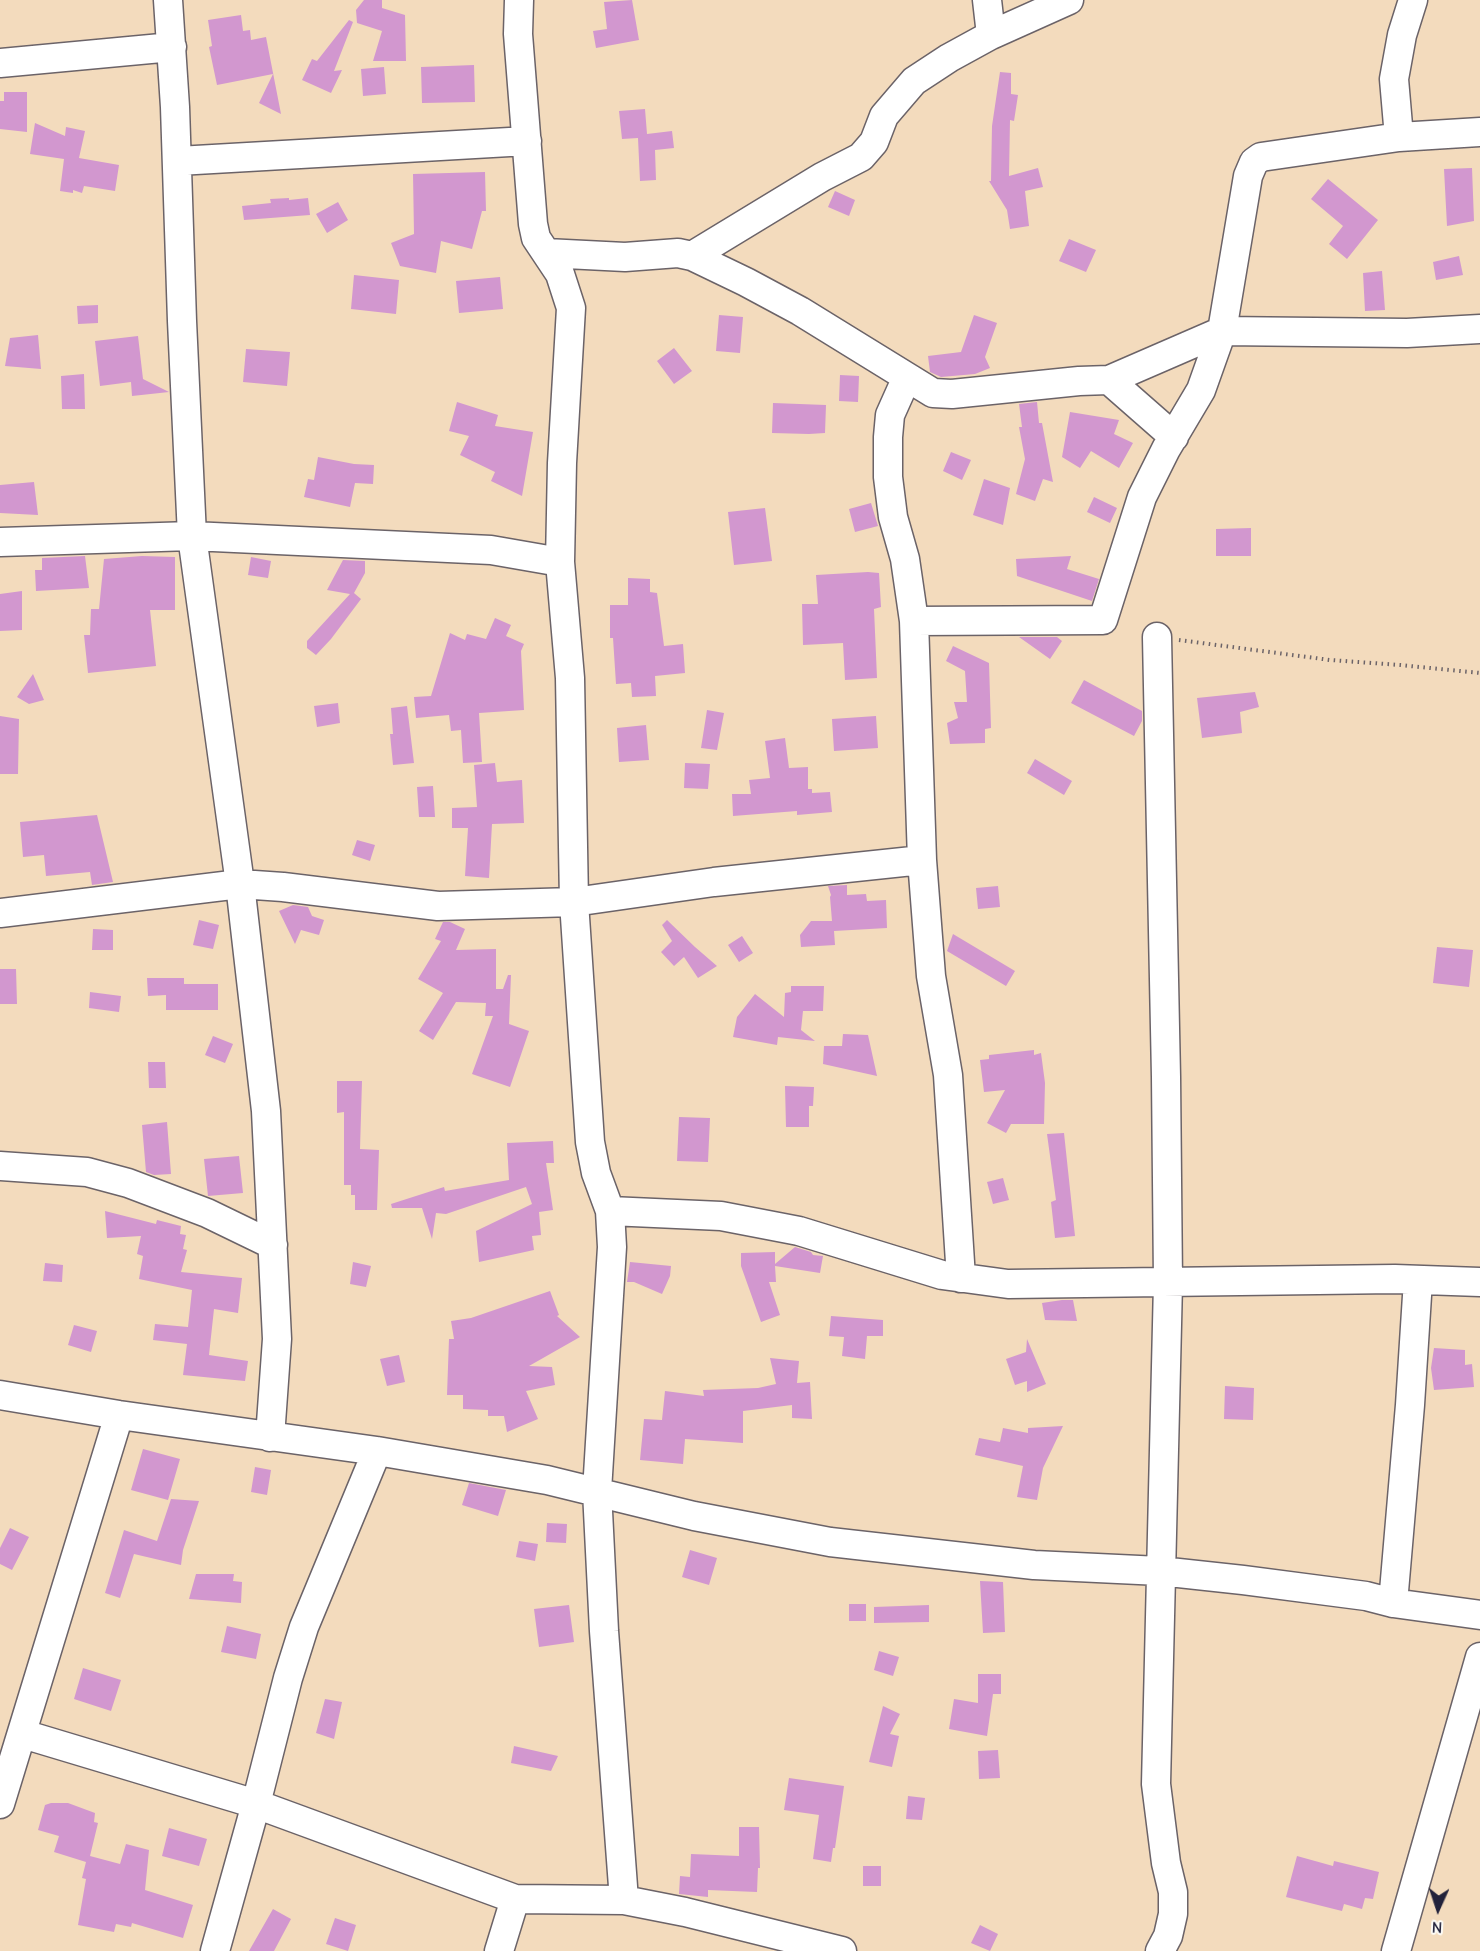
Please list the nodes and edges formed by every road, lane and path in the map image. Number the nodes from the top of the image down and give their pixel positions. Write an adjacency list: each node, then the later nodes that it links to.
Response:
1 (168, 0): 7 (street)
2 (519, 0): 11 (street)
3 (987, 0): 6 (street)
4 (1069, 0): 6 (street)
5 (1413, 0): 10 (street)
6 (991, 35): 14 (street)
7 (172, 47): 8 (street); 12 (street)
8 (0, 63)
9 (1480, 132): 10 (street)
10 (1399, 137): 16 (street)
11 (527, 141): 12 (street); 13 (street)
12 (178, 161): 20 (street)
13 (546, 253): 14 (street); 22 (street)
14 (692, 255): 17 (street)
15 (1480, 329): 16 (street)
16 (1222, 332): 18 (street); 19 (street)
17 (906, 377): 18 (street); 23 (street)
18 (1109, 380): 19 (street)
19 (1174, 437): 23 (street)
20 (192, 536): 21 (street); 22 (street); 27 (street)
21 (0, 542)
22 (560, 561): 28 (street)
23 (914, 621): 26 (street)
24 (1157, 637): 25 (path); 36 (street)
25 (1480, 673)
26 (922, 860): 28 (street); 33 (street)
27 (240, 884): 28 (street); 29 (street); 32 (street)
28 (574, 902): 31 (street)
29 (0, 913)
30 (0, 1166): 32 (street)
31 (610, 1210): 33 (street); 41 (street)
32 (273, 1245): 39 (street)
33 (961, 1278): 36 (street)
34 (1418, 1280): 35 (street); 36 (street); 43 (street)
35 (1480, 1282)
36 (1168, 1283): 42 (street)
37 (0, 1395): 38 (street)
38 (119, 1415): 39 (street); 46 (street)
39 (270, 1437): 40 (street)
40 (377, 1451): 41 (street); 48 (street)
41 (597, 1491): 42 (street); 50 (street)
42 (1160, 1571): 43 (street); 54 (street)
43 (1393, 1604): 44 (street)
44 (1480, 1615)
45 (1480, 1658): 55 (street)
46 (23, 1734): 47 (street); 48 (street)
47 (0, 1804)
48 (256, 1804): 49 (street); 51 (street)
49 (515, 1899): 50 (street); 52 (street)
50 (624, 1900): 53 (street)
51 (215, 1951)
52 (499, 1951)
53 (842, 1951)
54 (1160, 1951)
55 (1395, 1951)

